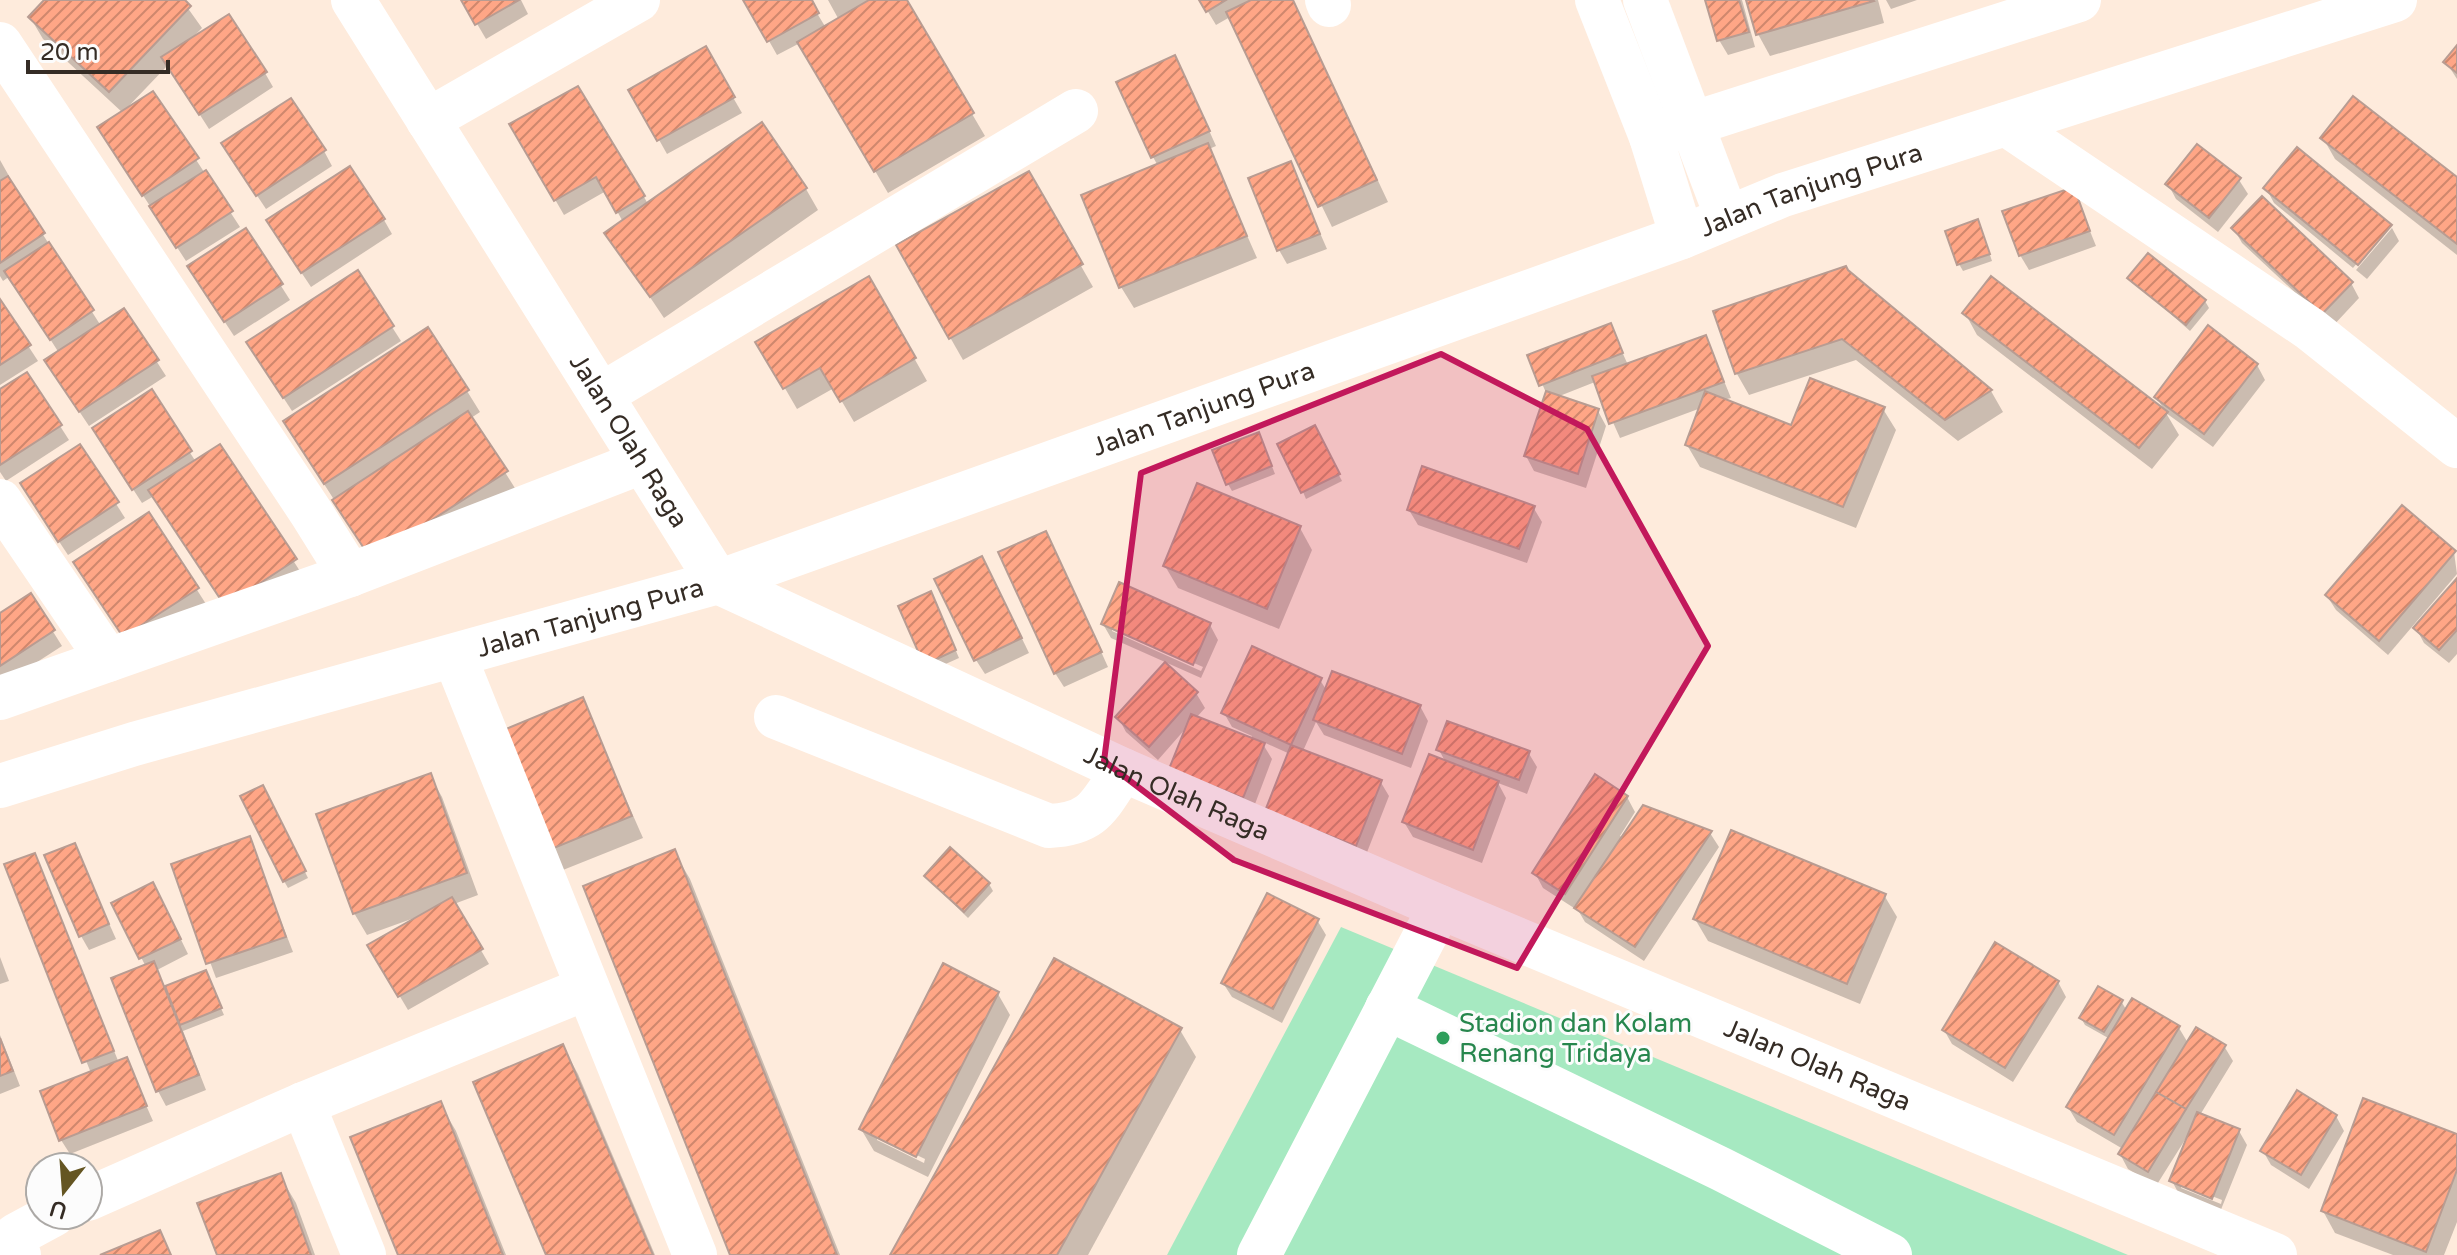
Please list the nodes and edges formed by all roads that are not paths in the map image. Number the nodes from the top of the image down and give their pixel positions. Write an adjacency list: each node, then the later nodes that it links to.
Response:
1 (353, 0): 9 (street, Jalan Olah Raga)
2 (638, 0): 9 (street)
3 (1597, 0): 12 (street)
4 (1645, 0): 11 (street)
5 (2079, 0): 11 (street)
6 (2395, 0): 10 (street, Jalan Tanjung Pura)
7 (0, 44): 19 (street)
8 (1076, 111): 15 (street)
9 (428, 120): 15 (street, Jalan Olah Raga)
10 (2006, 124): 13 (street, Jalan Tanjung Pura); 16 (street)
11 (1692, 125): 12 (street); 13 (street)
12 (1651, 137): 14 (street)
13 (1726, 215): 14 (street, Jalan Tanjung Pura)
14 (1682, 237): 20 (street, Jalan Tanjung Pura)
15 (601, 395): 17 (street, Jalan Olah Raga)
16 (2457, 446)
17 (642, 462): 19 (street); 20 (street, Jalan Olah Raga)
18 (0, 501): 22 (street)
19 (350, 575): 22 (street)
20 (718, 582): 21 (street, Jalan Tanjung Pura); 25 (street, Jalan Olah Raga)
21 (455, 657): 26 (street, Jalan Tanjung Pura); 28 (street)
22 (108, 660): 23 (street)
23 (0, 698)
24 (776, 717): 25 (street)
25 (1123, 770): 27 (street, Jalan Olah Raga)
26 (0, 786)
27 (1440, 907): 29 (street); 38 (street, Jalan Olah Raga)
28 (587, 988): 30 (street); 35 (street)
29 (1387, 1008): 36 (street); 37 (street)
30 (303, 1104): 31 (street); 34 (street)
31 (104, 1192)
32 (24, 1231): 33 (street)
33 (19, 1255)
34 (364, 1255)
35 (695, 1255)
36 (1259, 1255)
37 (1890, 1255)
38 (2275, 1255)

